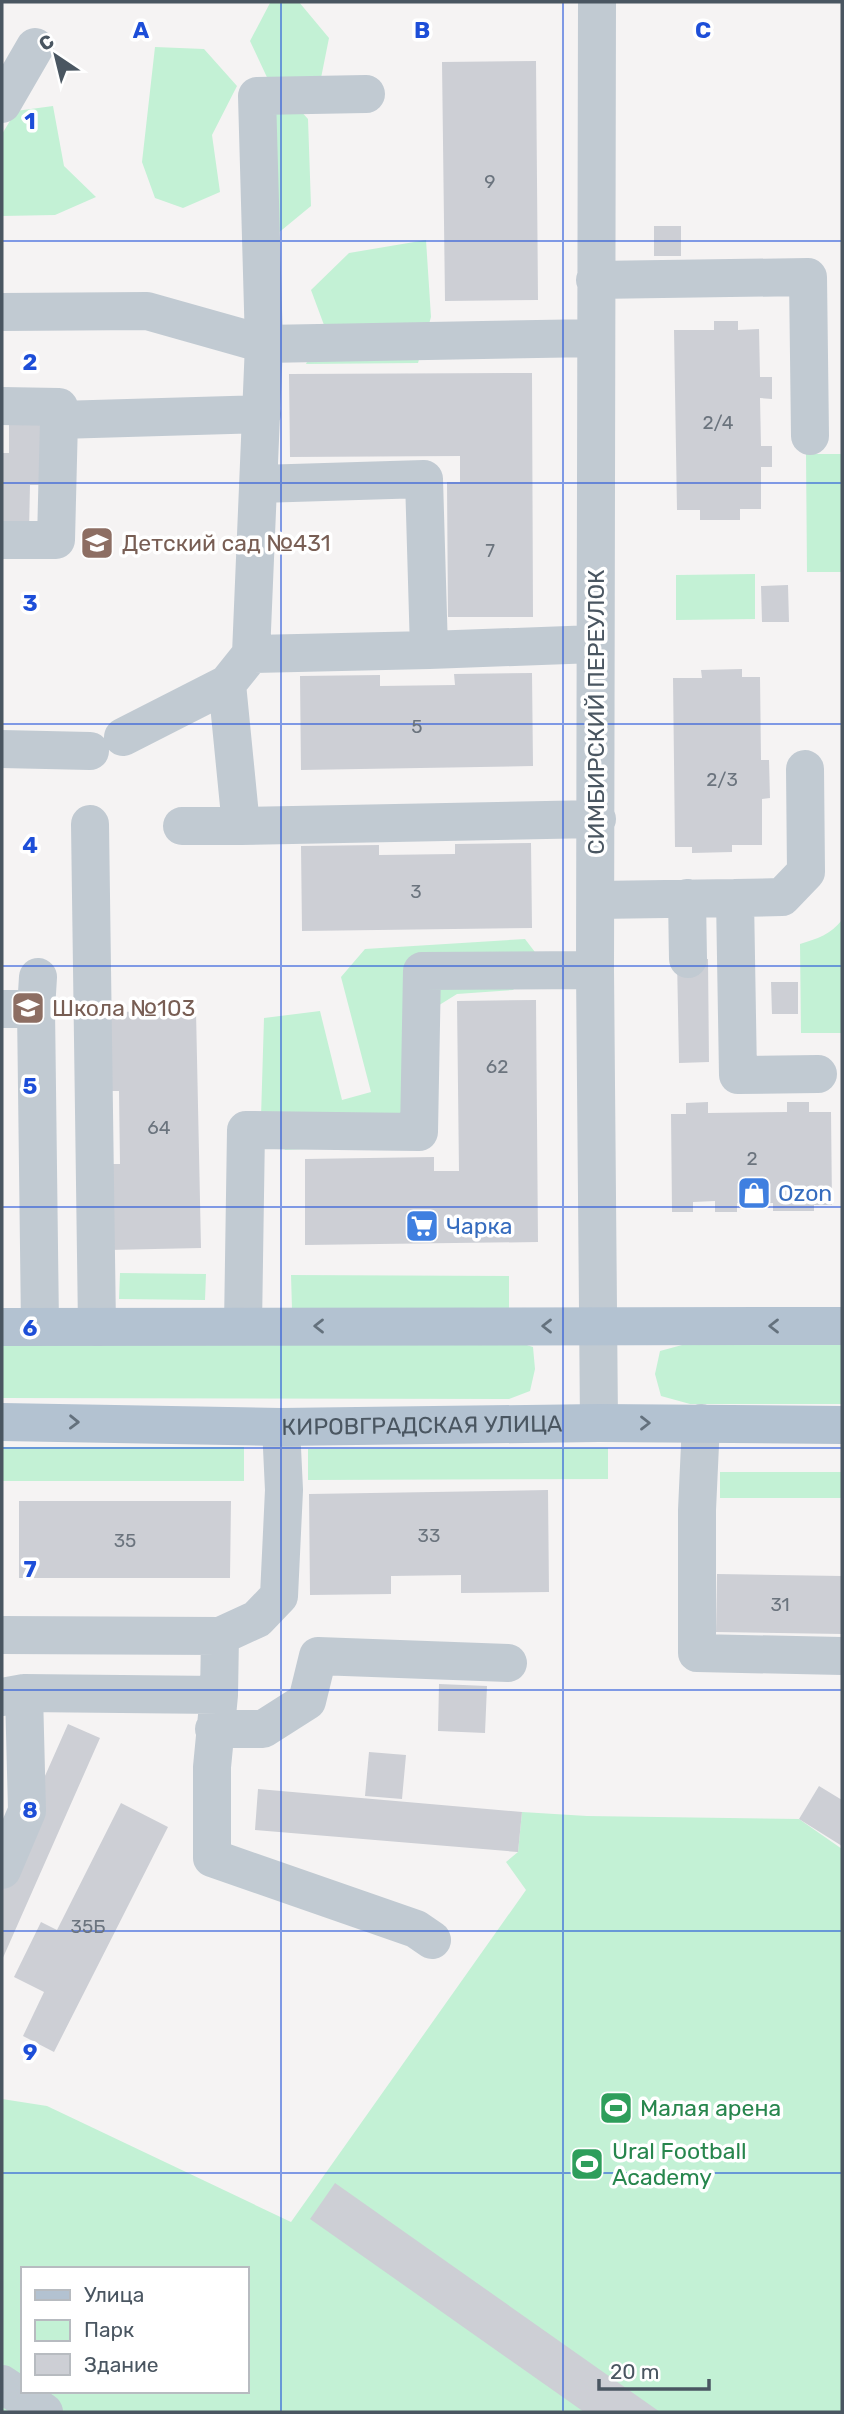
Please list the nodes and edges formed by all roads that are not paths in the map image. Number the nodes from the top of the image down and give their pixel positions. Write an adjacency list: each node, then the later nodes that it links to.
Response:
1 (597, 2): 5 (street, СИМБИРСКИЙ ПЕРЕУЛОК)
2 (35, 47): 4 (street)
3 (366, 94): 8 (street)
4 (2, 104)
5 (595, 281): 7 (street, СИМБИРСКИЙ ПЕРЕУЛОК); 12 (street)
6 (2, 312): 8 (street)
7 (595, 338): 8 (street); 15 (street, СИМБИРСКИЙ ПЕРЕУЛОК)
8 (264, 344): 10 (street)
9 (2, 406): 11 (street)
10 (261, 414): 11 (street); 13 (street)
11 (59, 420): 14 (street)
12 (810, 436)
13 (259, 484): 16 (street); 17 (street)
14 (2, 540)
15 (595, 644): 16 (street); 21 (street, СИМБИРСКИЙ ПЕРЕУЛОК)
16 (429, 650): 17 (street)
17 (251, 654): 18 (street)
18 (227, 684): 19 (street); 24 (street)
19 (2, 749)
20 (805, 769): 26 (street)
21 (597, 819): 24 (street); 27 (street, СИМБИРСКИЙ ПЕРЕУЛОК)
22 (90, 824): 37 (street)
23 (182, 826): 24 (street)
24 (241, 826)
25 (687, 898): 26 (street); 27 (street); 28 (street)
26 (735, 898): 31 (street)
27 (596, 900): 29 (street, СИМБИРСКИЙ ПЕРЕУЛОК)
28 (688, 959)
29 (595, 970): 33 (street); 34 (street, СИМБИРСКИЙ ПЕРЕУЛОК)
30 (25, 998): 32 (street)
31 (818, 1074)
32 (40, 1326): 36 (main road); 37 (main road)
33 (243, 1326): 34 (main road, one-way to 33); 37 (main road)
34 (599, 1326): 35 (main road, one-way to 34); 39 (street, СИМБИРСКИЙ ПЕРЕУЛОК)
35 (842, 1326)
36 (2, 1327)
37 (97, 1327)
38 (2, 1422): 42 (main road, КИРОВГРАДСКАЯ УЛИЦА, one-way to 42)
39 (599, 1423): 40 (main road, КИРОВГРАДСКАЯ УЛИЦА, one-way to 40); 42 (main road, КИРОВГРАДСКАЯ УЛИЦА)
40 (701, 1423): 41 (main road, КИРОВГРАДСКАЯ УЛИЦА); 45 (street)
41 (842, 1425)
42 (281, 1427): 44 (street)
43 (2, 1634): 44 (street)
44 (220, 1636): 48 (street)
45 (842, 1656)
46 (508, 1663): 48 (street)
47 (13, 1695): 48 (street); 49 (street)
48 (217, 1712): 50 (street)
49 (2, 1870)
50 (432, 1940)
51 (2, 2384): 52 (street)
52 (44, 2412)

